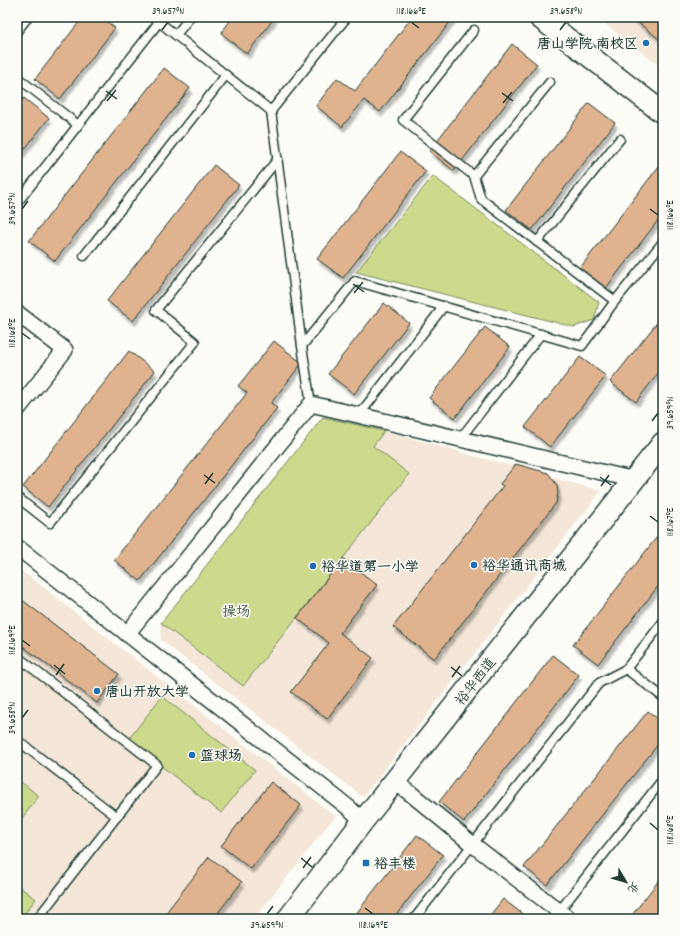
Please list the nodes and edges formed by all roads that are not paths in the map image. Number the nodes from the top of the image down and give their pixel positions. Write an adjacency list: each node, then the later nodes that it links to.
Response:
1 (28, 17): 7 (lane)
2 (190, 17): 8 (lane)
3 (347, 17): 13 (lane)
4 (539, 17): 12 (street)
5 (156, 19): 8 (lane); 14 (lane)
6 (474, 30): 17 (lane)
7 (17, 31)
8 (176, 35): 9 (lane)
9 (226, 75): 13 (lane); 21 (lane)
10 (17, 77): 14 (lane)
11 (550, 82): 17 (lane)
12 (658, 107)
13 (271, 111): 16 (lane)
14 (78, 125): 18 (lane)
15 (620, 139): 19 (lane)
16 (278, 159): 26 (lane); 33 (lane)
17 (474, 176): 19 (lane)
18 (17, 203)
19 (537, 242): 22 (lane)
20 (663, 242): 22 (lane)
21 (84, 256)
22 (615, 301): 25 (lane)
23 (444, 306): 25 (lane); 26 (lane); 29 (lane)
24 (17, 313): 28 (street)
25 (541, 334): 30 (lane)
26 (302, 346): 27 (lane)
27 (311, 404): 29 (street); 36 (street)
28 (17, 410)
29 (359, 415): 30 (street)
30 (460, 438): 32 (street)
31 (663, 444): 32 (street, 裕华西道)
32 (635, 480): 42 (street, 裕华西道)
33 (17, 496)
34 (17, 547): 36 (street)
35 (662, 625): 38 (lane)
36 (127, 634): 44 (street)
37 (17, 658): 43 (lane)
38 (626, 669): 39 (lane); 45 (lane)
39 (663, 697)
40 (17, 740): 43 (lane)
41 (663, 779): 46 (lane)
42 (395, 782): 44 (street, 裕华西道); 45 (street)
43 (117, 817): 47 (lane)
44 (363, 821): 48 (street, 裕华西道)
45 (472, 844): 46 (street); 49 (lane)
46 (560, 916)
47 (37, 919)
48 (288, 919)
49 (414, 919)

